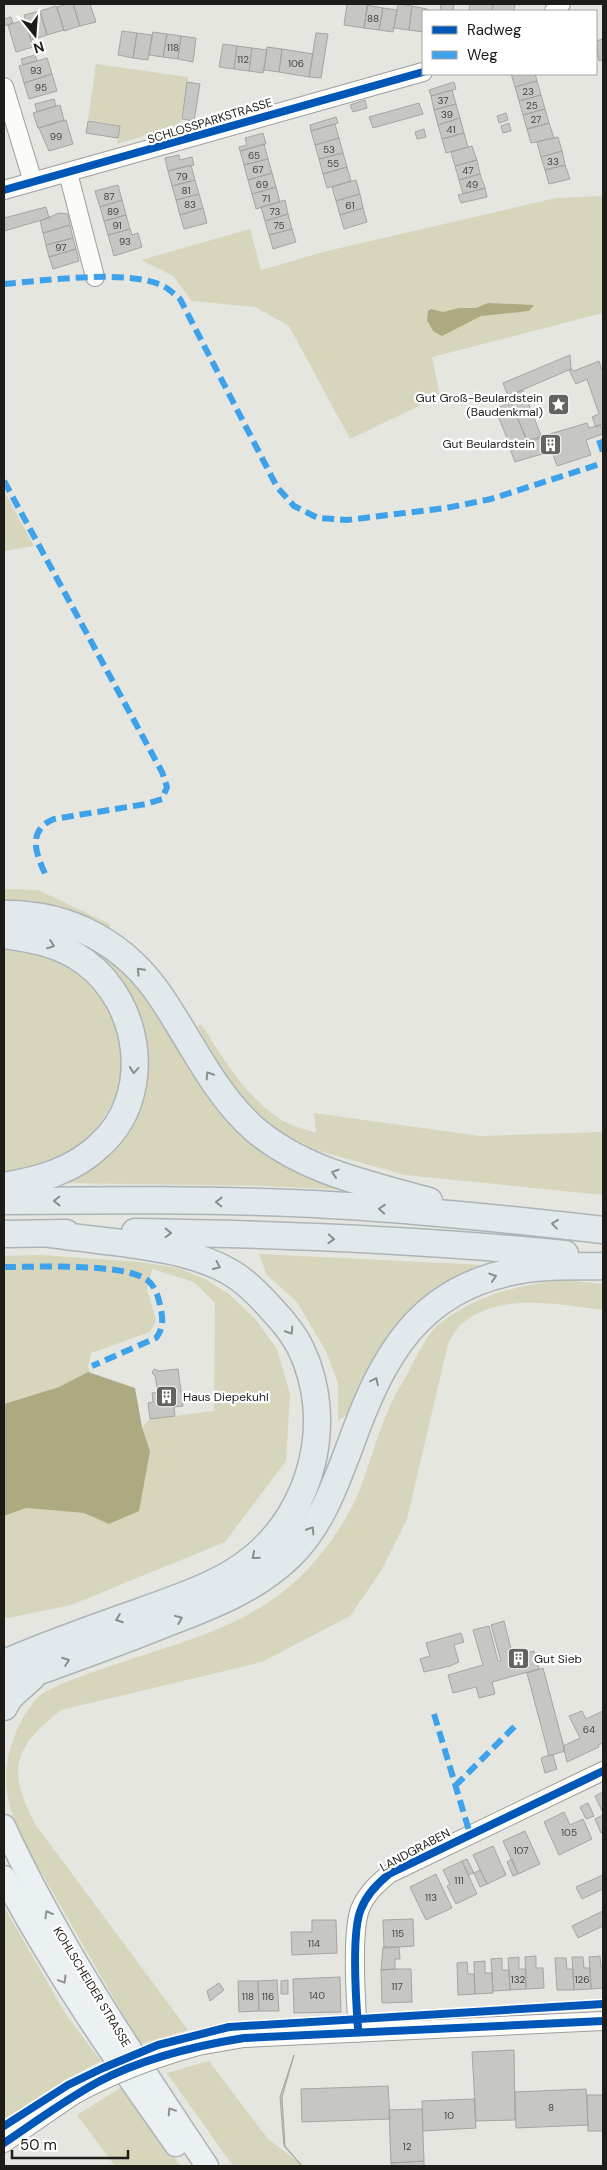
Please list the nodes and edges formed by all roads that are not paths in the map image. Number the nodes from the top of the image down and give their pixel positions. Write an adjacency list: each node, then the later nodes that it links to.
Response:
1 (422, 72): 3 (street, SCHLOSSPARKSTRASSE)
2 (4, 87): 4 (street)
3 (68, 173): 4 (street, SCHLOSSPARKSTRASSE); 6 (street)
4 (33, 182): 5 (street, SCHLOSSPARKSTRASSE)
5 (4, 190)
6 (94, 277)
7 (4, 914): 11 (highway, one-way to 7)
8 (4, 935): 9 (highway, one-way to 9)
9 (4, 1186)
10 (4, 1202): 11 (highway, one-way to 10)
11 (483, 1216): 12 (highway, one-way to 11)
12 (603, 1230)
13 (4, 1234): 14 (highway)
14 (50, 1234): 15 (highway, one-way to 15); 18 (highway, one-way to 18)
15 (603, 1258)
16 (603, 1266): 18 (highway, one-way to 16)
17 (4, 1650): 18 (highway)
18 (40, 1659): 19 (highway); 20 (highway); 21 (highway)
19 (4, 1663)
20 (4, 1684)
21 (4, 1707)
22 (603, 1771): 26 (street, LANDGRABEN)
23 (4, 1826): 29 (main road, KOHLSCHEIDER STRASSE, one-way to 23)
24 (4, 1877): 28 (main road, KOHLSCHEIDER STRASSE, one-way to 28)
25 (603, 2021): 26 (street)
26 (358, 2033): 27 (street, bridge)
27 (4, 2143)
28 (190, 2166)
29 (207, 2166)

